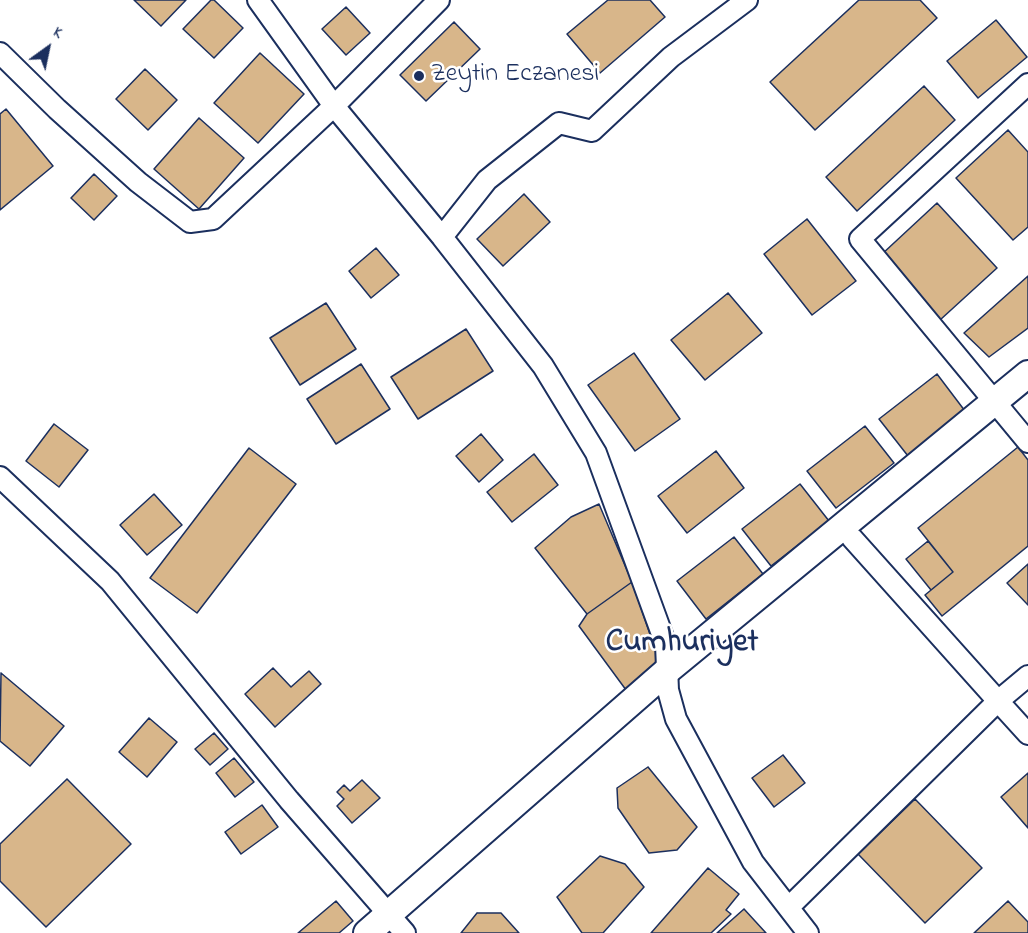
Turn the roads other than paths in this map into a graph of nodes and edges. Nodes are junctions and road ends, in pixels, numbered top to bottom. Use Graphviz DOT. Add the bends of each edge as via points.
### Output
graph roads {
  1 [pos="258,0"];
  2 [pos="439,0"];
  3 [pos="747,0"];
  4 [pos="0,53"];
  5 [pos="1028,84"];
  6 [pos="334,106"];
  7 [pos="442,237"];
  8 [pos="1028,374"];
  9 [pos="1028,392"];
  10 [pos="998,407"];
  11 [pos="1028,442"];
  12 [pos="0,477"];
  13 [pos="852,538"];
  14 [pos="1028,676"];
  15 [pos="668,680"];
  16 [pos="998,701"];
  17 [pos="1028,734"];
  18 [pos="789,907"];
  19 [pos="396,927"];
  20 [pos="367,933"];
  21 [pos="808,933"];
  1 -- 6 [label="street"];
  2 -- 6 [label="street"];
  3 -- 7 [label="street" via="671,57 592,131 559,123 487,180"];
  4 -- 6 [label="street" via="138,182 190,222 213,219"];
  5 -- 10 [label="street" via="860,239"];
  6 -- 7 [label="street"];
  7 -- 15 [label="street" via="543,366 596,453 666,645"];
  8 -- 10 [label="street"];
  9 -- 10 [label="street"];
  10 -- 11 [label="street"];
  10 -- 13 [label="street"];
  10 -- 15 [label="street"];
  12 -- 19 [label="street" via="110,581"];
  13 -- 15 [label="street"];
  13 -- 16 [label="street"];
  14 -- 16 [label="street"];
  15 -- 18 [label="street" via="676,719 753,862"];
  15 -- 19 [label="street"];
  16 -- 17 [label="street"];
  16 -- 18 [label="street"];
  18 -- 21 [label="street"];
  19 -- 20 [label="street"];
}
